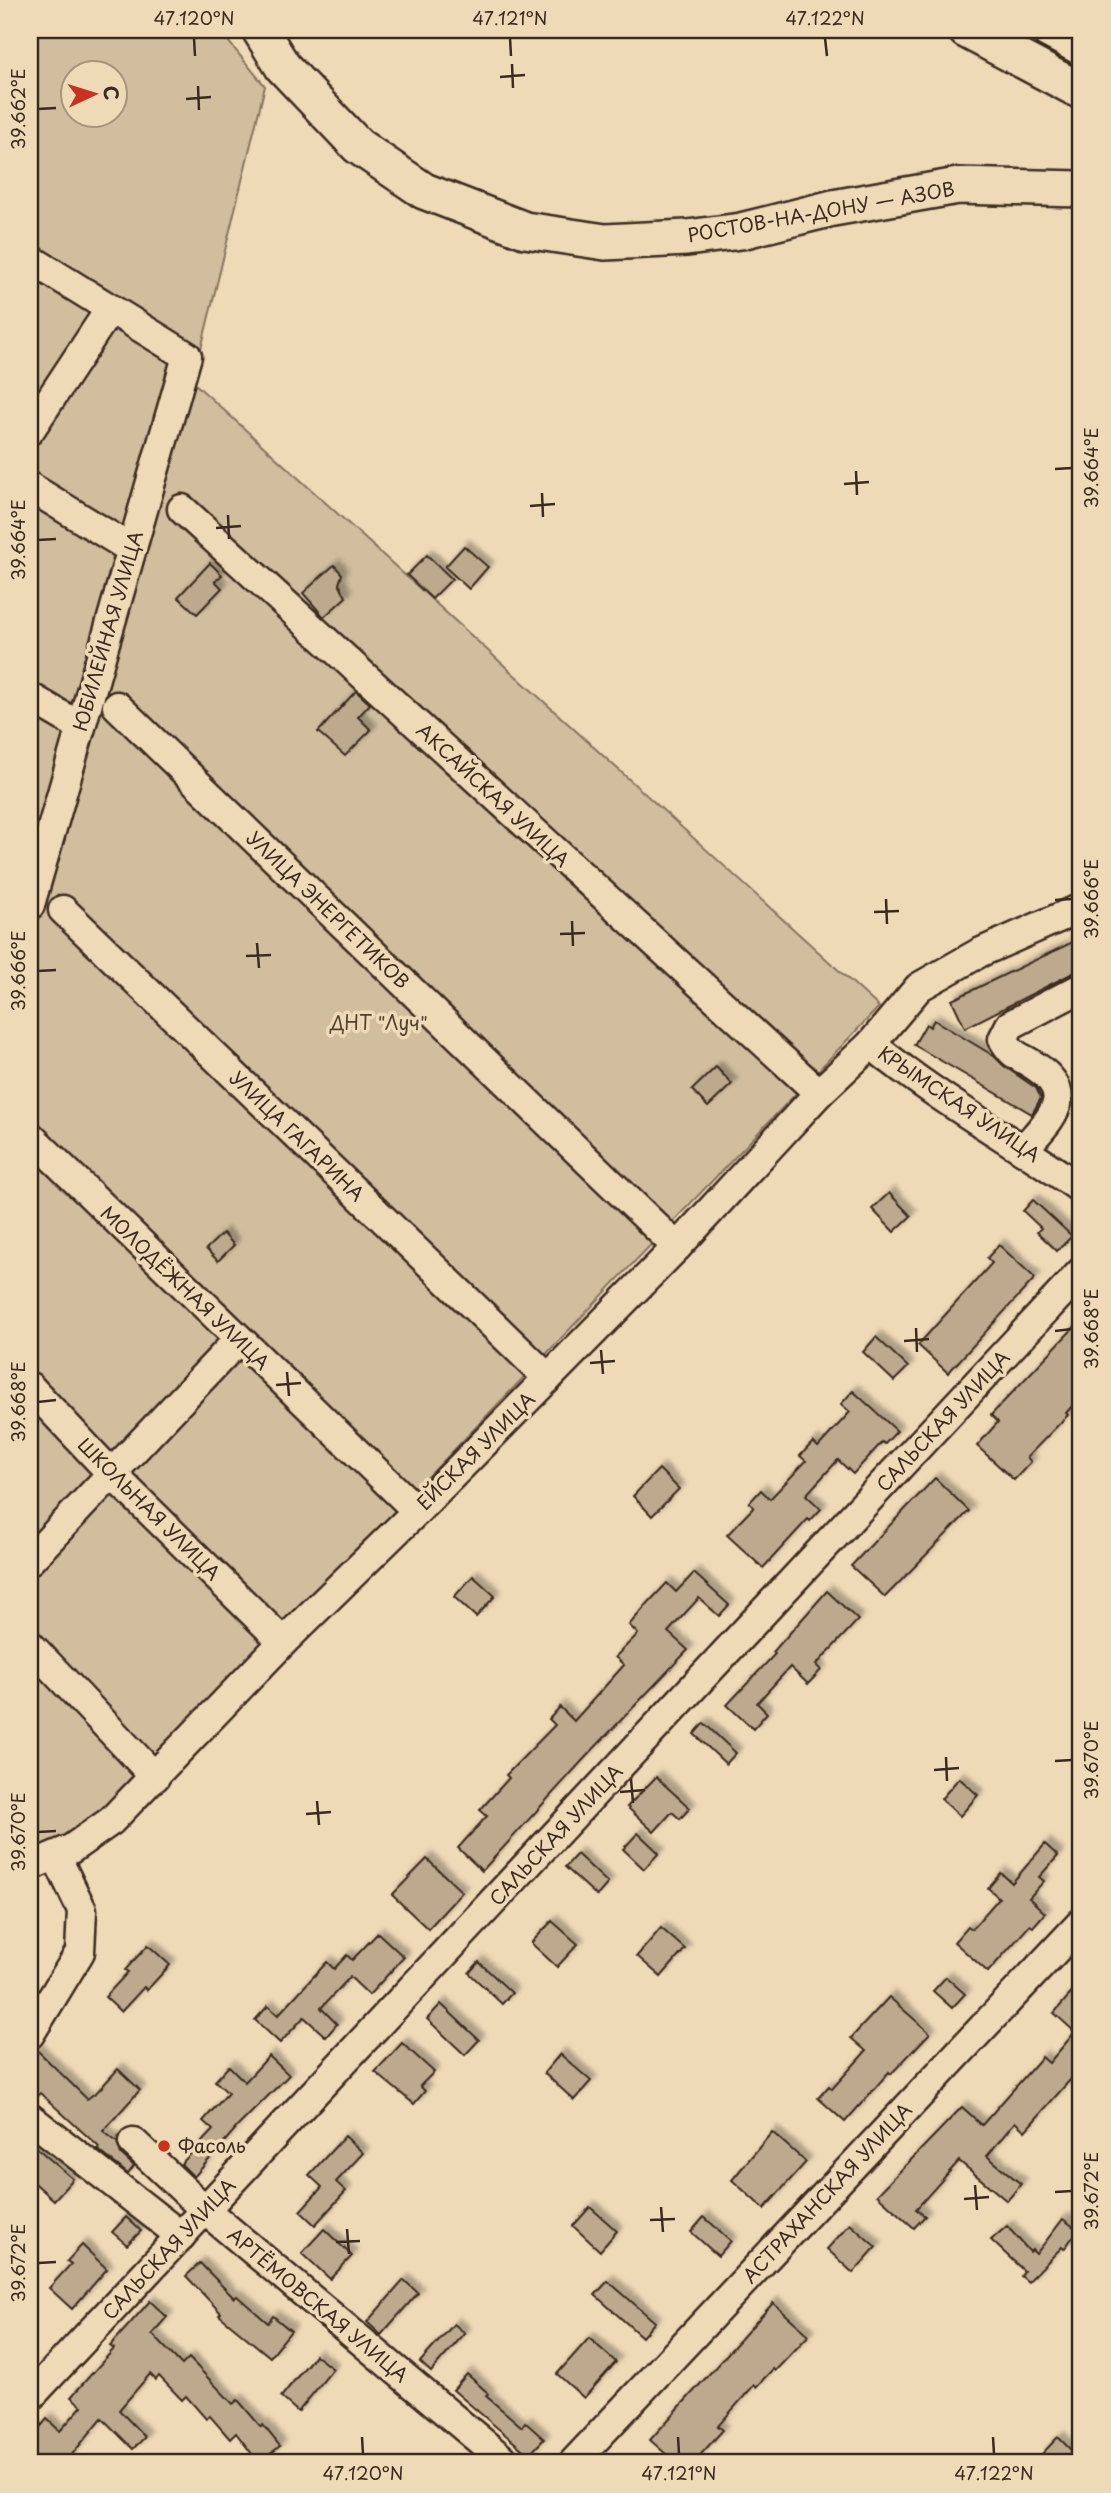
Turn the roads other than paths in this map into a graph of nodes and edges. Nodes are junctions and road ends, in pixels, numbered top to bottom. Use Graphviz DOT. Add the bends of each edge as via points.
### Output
graph roads {
  1 [pos="260,30"];
  2 [pos="966,30"];
  3 [pos="1049,30"];
  4 [pos="1061,30"];
  5 [pos="1081,45"];
  6 [pos="1081,91"];
  7 [pos="1081,188"];
  8 [pos="30,259"];
  9 [pos="110,309"];
  10 [pos="30,430"];
  11 [pos="30,487"];
  12 [pos="182,509"];
  13 [pos="131,549"];
  14 [pos="30,697"];
  15 [pos="117,706"];
  16 [pos="81,727"];
  17 [pos="30,905"];
  18 [pos="1081,908"];
  19 [pos="63,910"];
  20 [pos="1081,988"];
  21 [pos="871,1044"];
  22 [pos="812,1086"];
  23 [pos="30,1136"];
  24 [pos="1024,1149"];
  25 [pos="1081,1189"];
  26 [pos="668,1239"];
  27 [pos="1081,1272"];
  28 [pos="238,1340"];
  29 [pos="540,1370"];
  30 [pos="30,1387"];
  31 [pos="111,1474"];
  32 [pos="409,1504"];
  33 [pos="30,1560"];
  34 [pos="277,1636"];
  35 [pos="30,1646"];
  36 [pos="150,1771"];
  37 [pos="52,1857"];
  38 [pos="1081,1923"];
  39 [pos="30,2034"];
  40 [pos="30,2118"];
  41 [pos="133,2143"];
  42 [pos="205,2210"];
  43 [pos="181,2236"];
  44 [pos="30,2397"];
  45 [pos="507,2463"];
  46 [pos="573,2463"];
  1 -- 7 [label="main road, РОСТОВ-НА-ДОНУ — АЗОВ" via="283,67 358,145 424,191 525,230 605,242 687,238 958,186"];
  2 -- 6 [label="main road"];
  3 -- 5 [label="main road"];
  4 -- 5 [label="main road"];
  8 -- 9 [label="street"];
  9 -- 10 [label="street"];
  9 -- 13 [label="street, ЮБИЛЕЙНАЯ УЛИЦА" via="187,356"];
  11 -- 13 [label="street"];
  12 -- 22 [label="street, АКСАЙСКАЯ УЛИЦА"];
  13 -- 16 [label="street, ЮБИЛЕЙНАЯ УЛИЦА"];
  14 -- 16 [label="street"];
  15 -- 26 [label="street, УЛИЦА ЭНЕРГЕТИКОВ"];
  16 -- 17 [label="street, ЮБИЛЕЙНАЯ УЛИЦА"];
  18 -- 21 [label="street, ЕЙСКАЯ УЛИЦА" via="979,953 919,987"];
  19 -- 29 [label="street, УЛИЦА ГАГАРИНА"];
  20 -- 24 [label="street" via="1010,1025 1003,1039 1010,1053 1053,1081 1059,1100"];
  21 -- 22 [label="street, ЕЙСКАЯ УЛИЦА"];
  21 -- 24 [label="street, КРЫМСКАЯ УЛИЦА" via="904,1071"];
  22 -- 26 [label="street, ЕЙСКАЯ УЛИЦА"];
  23 -- 28 [label="street, МОЛОДЁЖНАЯ УЛИЦА"];
  24 -- 25 [label="street, КРЫМСКАЯ УЛИЦА"];
  26 -- 29 [label="street, ЕЙСКАЯ УЛИЦА"];
  27 -- 42 [label="street, САЛЬСКАЯ УЛИЦА"];
  28 -- 31 [label="street"];
  28 -- 32 [label="street, МОЛОДЁЖНАЯ УЛИЦА"];
  29 -- 32 [label="street, ЕЙСКАЯ УЛИЦА"];
  30 -- 31 [label="street, ШКОЛЬНАЯ УЛИЦА"];
  31 -- 33 [label="street"];
  31 -- 34 [label="street, ШКОЛЬНАЯ УЛИЦА"];
  32 -- 34 [label="street, ЕЙСКАЯ УЛИЦА"];
  34 -- 36 [label="street, ЕЙСКАЯ УЛИЦА"];
  35 -- 36 [label="street"];
  36 -- 37 [label="street, ЕЙСКАЯ УЛИЦА" via="111,1821"];
  37 -- 39 [label="street" via="82,1910 80,1952"];
  38 -- 46 [label="street, АСТРАХАНСКАЯ УЛИЦА"];
  40 -- 43 [label="street"];
  41 -- 42 [label="street, АРТЁМОВСКАЯ УЛИЦА"];
  42 -- 43 [label="street, САЛЬСКАЯ УЛИЦА"];
  42 -- 45 [label="street, АРТЁМОВСКАЯ УЛИЦА"];
  43 -- 44 [label="street, САЛЬСКАЯ УЛИЦА"];
}
